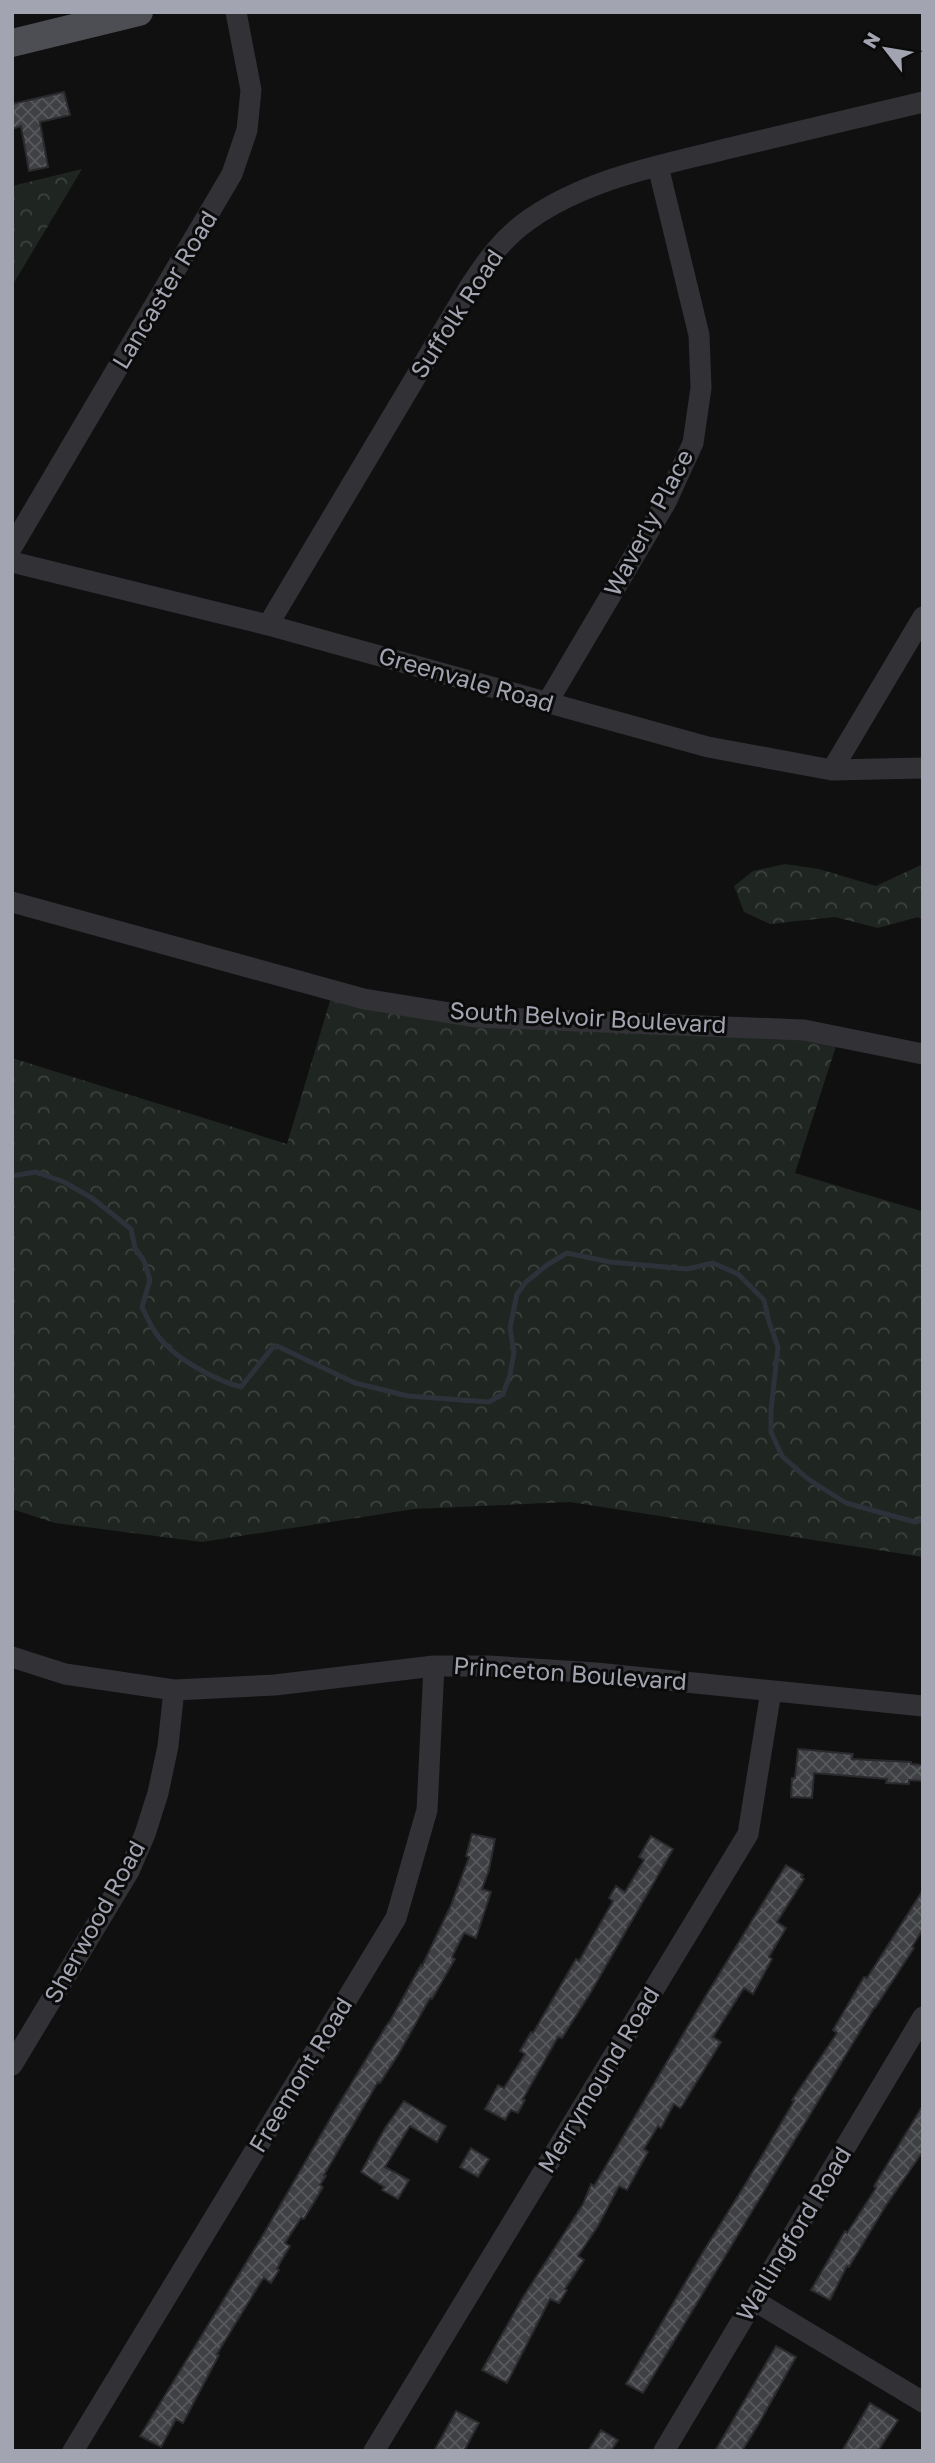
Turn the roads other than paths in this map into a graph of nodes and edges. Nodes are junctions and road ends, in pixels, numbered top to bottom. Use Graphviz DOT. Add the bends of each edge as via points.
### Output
graph roads {
  1 [pos="139,12"];
  2 [pos="236,12"];
  3 [pos="12,43"];
  4 [pos="923,102"];
  5 [pos="658,166"];
  6 [pos="12,547"];
  7 [pos="12,562"];
  8 [pos="923,617"];
  9 [pos="268,625"];
  10 [pos="547,703"];
  11 [pos="923,768"];
  12 [pos="832,770"];
  13 [pos="12,902"];
  14 [pos="923,1054"];
  15 [pos="12,1657"];
  16 [pos="434,1665"];
  17 [pos="174,1690"];
  18 [pos="771,1691"];
  19 [pos="923,1706"];
  20 [pos="923,2017"];
  21 [pos="12,2065"];
  22 [pos="755,2301"];
  23 [pos="923,2402"];
  24 [pos="73,2451"];
  25 [pos="374,2451"];
  26 [pos="664,2451"];
  1 -- 3 [label="main road"];
  2 -- 6 [label="street, Lancaster Road" via="251,90 247,130 232,174"];
  4 -- 5 [label="street, Suffolk Road"];
  5 -- 9 [label="street, Suffolk Road" via="571,195 529,219 495,249"];
  5 -- 10 [label="street, Waverly Place" via="699,335 701,388 693,443 666,502"];
  7 -- 9 [label="street, Greenvale Road"];
  8 -- 12 [label="street"];
  9 -- 10 [label="street, Greenvale Road"];
  10 -- 12 [label="street, Greenvale Road" via="708,747"];
  11 -- 12 [label="street, Greenvale Road"];
  13 -- 14 [label="street, South Belvoir Boulevard" via="364,999 475,1017 804,1030"];
  15 -- 17 [label="street, Princeton Boulevard" via="65,1674"];
  16 -- 17 [label="street, Princeton Boulevard" via="275,1685"];
  16 -- 18 [label="street, Princeton Boulevard" via="596,1673"];
  16 -- 24 [label="street, Freemont Road" via="426,1810 396,1919"];
  17 -- 21 [label="street, Sherwood Road" via="168,1746 145,1834 129,1871"];
  18 -- 19 [label="street, Princeton Boulevard"];
  18 -- 25 [label="street, Merrymound Road" via="748,1834"];
  20 -- 22 [label="street, Wallingford Road"];
  22 -- 23 [label="street"];
  22 -- 26 [label="street, Wallingford Road"];
}
